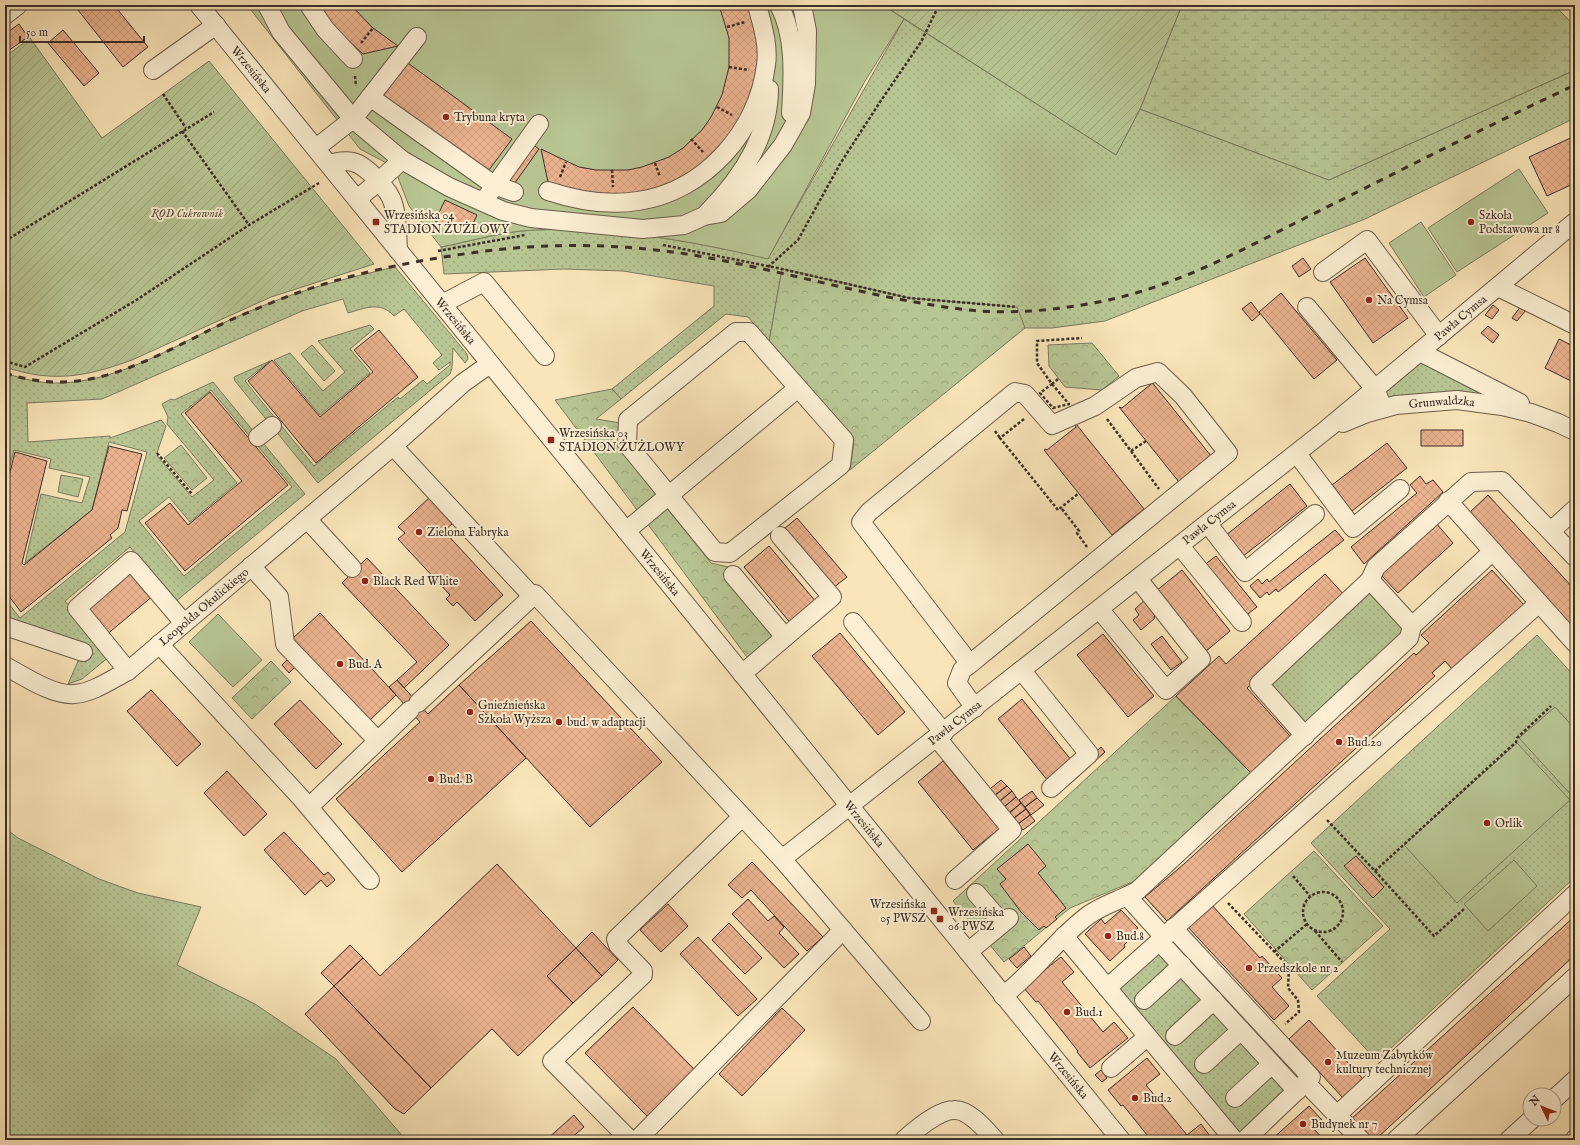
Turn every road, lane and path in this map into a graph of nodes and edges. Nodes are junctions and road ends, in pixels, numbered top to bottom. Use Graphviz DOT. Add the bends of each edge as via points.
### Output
graph roads {
  1 [pos="18,5"];
  2 [pos="200,5"];
  3 [pos="267,5"];
  4 [pos="271,5"];
  5 [pos="309,5"];
  6 [pos="757,5"];
  7 [pos="779,5"];
  8 [pos="802,5"];
  9 [pos="939,5"];
  10 [pos="5,16"];
  11 [pos="748,21"];
  12 [pos="216,25"];
  13 [pos="727,27"];
  14 [pos="373,28"];
  15 [pos="281,32"];
  16 [pos="417,37"];
  17 [pos="357,52"];
  18 [pos="729,67"];
  19 [pos="758,67"];
  20 [pos="153,70"];
  21 [pos="163,94"];
  22 [pos="370,97"];
  23 [pos="716,107"];
  24 [pos="214,112"];
  25 [pos="735,116"];
  26 [pos="353,119"];
  27 [pos="539,124"];
  28 [pos="186,128"];
  29 [pos="182,131"];
  30 [pos="691,139"];
  31 [pos="783,145"];
  32 [pos="316,148"];
  33 [pos="705,155"];
  34 [pos="402,160"];
  35 [pos="566,162"];
  36 [pos="655,163"];
  37 [pos="329,164"];
  38 [pos="612,170"];
  39 [pos="662,181"];
  40 [pos="378,182"];
  41 [pos="319,183"];
  42 [pos="494,185"];
  43 [pos="554,186"];
  44 [pos="614,191"];
  45 [pos="514,192"];
  46 [pos="357,199"];
  47 [pos="483,203"];
  48 [pos="704,216"];
  49 [pos="249,225"];
  50 [pos="1570,226"];
  51 [pos="531,235"];
  52 [pos="5,241"];
  53 [pos="661,245"];
  54 [pos="398,250"];
  55 [pos="438,251"];
  56 [pos="768,267"];
  57 [pos="1322,272"];
  58 [pos="1498,287"];
  59 [pos="442,304"];
  60 [pos="1017,307"];
  61 [pos="1307,307"];
  62 [pos="1575,325"];
  63 [pos="1439,336"];
  64 [pos="1082,338"];
  65 [pos="1420,352"];
  66 [pos="545,356"];
  67 [pos="5,361"];
  68 [pos="490,364"];
  69 [pos="1058,379"];
  70 [pos="1052,384"];
  71 [pos="798,388"];
  72 [pos="1375,389"];
  73 [pos="1383,408"];
  74 [pos="1108,420"];
  75 [pos="1558,423"];
  76 [pos="1328,429"];
  77 [pos="1575,431"];
  78 [pos="1146,440"];
  79 [pos="394,446"];
  80 [pos="1008,447"];
  81 [pos="1131,451"];
  82 [pos="157,453"];
  83 [pos="1297,454"];
  84 [pos="1400,489"];
  85 [pos="1079,493"];
  86 [pos="192,494"];
  87 [pos="669,495"];
  88 [pos="1164,496"];
  89 [pos="1448,501"];
  90 [pos="1062,508"];
  91 [pos="1575,509"];
  92 [pos="1315,514"];
  93 [pos="307,519"];
  94 [pos="1208,524"];
  95 [pos="1076,526"];
  96 [pos="626,530"];
  97 [pos="1551,531"];
  98 [pos="780,536"];
  99 [pos="1180,546"];
  100 [pos="1493,551"];
  101 [pos="1575,557"];
  102 [pos="251,566"];
  103 [pos="352,568"];
  104 [pos="733,575"];
  105 [pos="1138,579"];
  106 [pos="1370,580"];
  107 [pos="532,596"];
  108 [pos="1539,603"];
  109 [pos="1100,610"];
  110 [pos="853,622"];
  111 [pos="1242,622"];
  112 [pos="184,623"];
  113 [pos="5,626"];
  114 [pos="1412,626"];
  115 [pos="785,637"];
  116 [pos="1575,643"];
  117 [pos="159,644"];
  118 [pos="83,652"];
  119 [pos="970,664"];
  120 [pos="5,666"];
  121 [pos="128,671"];
  122 [pos="1022,671"];
  123 [pos="742,674"];
  124 [pos="1552,706"];
  125 [pos="975,708"];
  126 [pos="941,736"];
  127 [pos="1305,736"];
  128 [pos="377,740"];
  129 [pos="1051,788"];
  130 [pos="309,807"];
  131 [pos="850,808"];
  132 [pos="742,817"];
  133 [pos="1327,820"];
  134 [pos="782,860"];
  135 [pos="1375,871"];
  136 [pos="1292,876"];
  137 [pos="370,880"];
  138 [pos="955,880"];
  139 [pos="1216,890"];
  140 [pos="976,893"];
  141 [pos="1575,894"];
  142 [pos="1127,896"];
  143 [pos="1310,896"];
  144 [pos="1464,909"];
  145 [pos="1307,924"];
  146 [pos="843,930"];
  147 [pos="1314,930"];
  148 [pos="1166,935"];
  149 [pos="1064,936"];
  150 [pos="968,952"];
  151 [pos="1274,952"];
  152 [pos="1342,962"];
  153 [pos="1182,966"];
  154 [pos="1575,977"];
  155 [pos="1107,988"];
  156 [pos="1003,996"];
  157 [pos="1144,1000"];
  158 [pos="1214,1000"];
  159 [pos="921,1021"];
  160 [pos="1241,1030"];
  161 [pos="1175,1036"];
  162 [pos="1273,1036"];
  163 [pos="1147,1037"];
  164 [pos="1204,1064"];
  165 [pos="1272,1064"];
  166 [pos="1111,1068"];
  167 [pos="1575,1080"];
  168 [pos="1305,1084"];
  169 [pos="1562,1092"];
  170 [pos="1235,1098"];
  171 [pos="1337,1115"];
  172 [pos="1523,1127"];
  173 [pos="1234,1139"];
  174 [pos="630,1140"];
  175 [pos="637,1140"];
  176 [pos="904,1140"];
  177 [pos="995,1140"];
  178 [pos="1121,1140"];
  179 [pos="1361,1140"];
  180 [pos="1396,1140"];
  181 [pos="1509,1140"];
  1 -- 10 [label="street"];
  2 -- 12 [label="street, Wrzesińska"];
  3 -- 15 [label="street"];
  4 -- 15 [label="street"];
  5 -- 17 [label="street" via="325,29"];
  6 -- 19 [label="street" via="764,33"];
  7 -- 31 [label="street" via="788,33 792,76 790,118"];
  8 -- 31 [label="street" via="807,31 806,84 800,113"];
  9 -- 56 [label="path" via="921,42 844,158 798,240"];
  11 -- 13 [label="path"];
  12 -- 20 [label="street"];
  12 -- 32 [label="street, Wrzesińska"];
  14 -- 17 [label="path"];
  15 -- 26 [label="street"];
  16 -- 22 [label="street"];
  18 -- 19 [label="path"];
  19 -- 43 [label="street" via="756,103 740,136 726,153 695,178 654,198 637,202 591,202"];
  19 -- 48 [label="street" via="769,92 757,147 733,184"];
  21 -- 28 [label="path"];
  22 -- 26 [label="street"];
  22 -- 42 [label="street"];
  23 -- 25 [label="path"];
  24 -- 28 [label="path"];
  26 -- 32 [label="street"];
  26 -- 34 [label="street"];
  27 -- 42 [label="street"];
  28 -- 29 [label="path"];
  29 -- 49 [label="path"];
  29 -- 52 [label="path"];
  30 -- 33 [label="path"];
  31 -- 48 [label="street" via="748,190 733,204 721,213"];
  32 -- 37 [label="street, Wrzesińska"];
  34 -- 40 [label="street"];
  34 -- 47 [label="street"];
  35 -- 43 [label="path"];
  36 -- 39 [label="path"];
  37 -- 40 [label="street" via="342,160 355,162"];
  37 -- 46 [label="street, Wrzesińska"];
  38 -- 44 [label="path"];
  40 -- 46 [label="street"];
  40 -- 54 [label="street" via="388,192 393,203"];
  41 -- 49 [label="path"];
  42 -- 45 [label="street"];
  42 -- 47 [label="street"];
  46 -- 54 [label="street, Wrzesińska"];
  47 -- 48 [label="street" via="531,218 643,228 684,225"];
  49 -- 67 [label="path" via="138,299 25,367"];
  50 -- 58 [label="street, Pawła Cymsa"];
  51 -- 55 [label="path"];
  53 -- 56 [label="path"];
  54 -- 59 [label="street, Wrzesińska"];
  56 -- 60 [label="path" via="909,298"];
  57 -- 63 [label="street" via="1368,240"];
  58 -- 62 [label="street"];
  58 -- 63 [label="street, Pawła Cymsa"];
  59 -- 66 [label="street" via="484,282"];
  59 -- 68 [label="street, Wrzesińska"];
  61 -- 72 [label="street"];
  63 -- 65 [label="street, Pawła Cymsa"];
  64 -- 70 [label="path" via="1037,341 1037,363"];
  65 -- 72 [label="street, Pawła Cymsa"];
  65 -- 75 [label="street, Grunwaldzka"];
  68 -- 79 [label="street, Leopolda Okulickiego" via="463,383"];
  68 -- 96 [label="street, Wrzesińska"];
  69 -- 70 [label="path"];
  70 -- 70 [label="path" via="1065,399 1069,404 1058,408 1049,405 1040,393"];
  71 -- 87 [label="street"];
  71 -- 87 [label="street" via="749,332 736,332 628,420 627,444"];
  71 -- 87 [label="street" via="844,440 841,465 730,553 715,552"];
  72 -- 73 [label="street"];
  72 -- 76 [label="street, Pawła Cymsa"];
  73 -- 75 [label="street, Grunwaldzka" via="1457,400 1502,406"];
  73 -- 76 [label="street, Grunwaldzka"];
  74 -- 81 [label="path"];
  75 -- 77 [label="street, Grunwaldzka"];
  76 -- 83 [label="street, Pawła Cymsa"];
  78 -- 81 [label="path"];
  79 -- 93 [label="street, Leopolda Okulickiego"];
  79 -- 107 [label="street"];
  80 -- 90 [label="path" via="1058,510"];
  81 -- 88 [label="path"];
  82 -- 86 [label="path"];
  83 -- 84 [label="street" via="1353,528"];
  83 -- 94 [label="street, Pawła Cymsa"];
  85 -- 90 [label="path"];
  87 -- 96 [label="street"];
  89 -- 97 [label="street" via="1471,482 1502,481"];
  89 -- 100 [label="street"];
  89 -- 106 [label="street" via="1376,567"];
  90 -- 95 [label="path"];
  91 -- 97 [label="street"];
  92 -- 94 [label="street" via="1245,572"];
  93 -- 102 [label="street, Leopolda Okulickiego"];
  93 -- 103 [label="street"];
  94 -- 99 [label="street, Pawła Cymsa"];
  96 -- 123 [label="street, Wrzesińska"];
  97 -- 101 [label="street"];
  98 -- 115 [label="street" via="832,597"];
  99 -- 105 [label="street, Pawła Cymsa"];
  99 -- 111 [label="street"];
  100 -- 108 [label="street"];
  100 -- 114 [label="street"];
  102 -- 112 [label="street, Leopolda Okulickiego"];
  102 -- 128 [label="street" via="279,597 285,644"];
  104 -- 115 [label="street"];
  105 -- 109 [label="street, Pawła Cymsa"];
  105 -- 109 [label="street" via="1201,659 1166,690"];
  106 -- 114 [label="street"];
  106 -- 127 [label="street" via="1259,684"];
  107 -- 128 [label="street"];
  107 -- 132 [label="street" via="535,594"];
  108 -- 116 [label="street"];
  108 -- 139 [label="street"];
  109 -- 122 [label="street, Pawła Cymsa"];
  110 -- 126 [label="street"];
  112 -- 117 [label="street, Leopolda Okulickiego"];
  112 -- 121 [label="street" via="131,561 76,608"];
  113 -- 118 [label="street"];
  114 -- 127 [label="street" via="1409,638"];
  115 -- 123 [label="street"];
  117 -- 121 [label="street"];
  117 -- 130 [label="street, Leopolda Okulickiego"];
  119 -- 119 [label="street" via="1228,453 1183,396 1158,372 1136,378 1101,402 1052,425 1025,394 1014,392 869,512 861,522"];
  119 -- 125 [label="street" via="962,670 957,682"];
  120 -- 121 [label="street" via="57,692 74,694 89,690"];
  122 -- 125 [label="street, Pawła Cymsa"];
  122 -- 129 [label="street" via="1089,754"];
  123 -- 131 [label="street, Wrzesińska"];
  124 -- 135 [label="path"];
  125 -- 126 [label="street, Pawła Cymsa"];
  126 -- 131 [label="street, Pawła Cymsa"];
  126 -- 138 [label="street" via="1012,830"];
  127 -- 142 [label="street" via="1137,891"];
  128 -- 130 [label="street"];
  130 -- 137 [label="street, Leopolda Okulickiego"];
  131 -- 134 [label="street, Pawła Cymsa"];
  131 -- 150 [label="street, Wrzesińska"];
  132 -- 134 [label="street"];
  132 -- 174 [label="street" via="616,939 618,945 643,971 642,976 552,1061"];
  133 -- 135 [label="path"];
  134 -- 146 [label="street"];
  135 -- 144 [label="path" via="1434,936"];
  136 -- 143 [label="path"];
  139 -- 148 [label="street"];
  139 -- 151 [label="path"];
  140 -- 150 [label="street" via="1005,921"];
  141 -- 171 [label="street"];
  142 -- 148 [label="street"];
  142 -- 149 [label="street" via="1087,916"];
  143 -- 145 [label="path" via="1303,912"];
  143 -- 147 [label="path" via="1318,892 1331,893 1341,902 1343,908 1341,921 1337,927 1325,932"];
  145 -- 147 [label="path"];
  145 -- 151 [label="path"];
  146 -- 159 [label="street"];
  146 -- 175 [label="street"];
  147 -- 152 [label="path"];
  148 -- 153 [label="street"];
  148 -- 155 [label="street"];
  148 -- 162 [label="street"];
  149 -- 155 [label="street"];
  149 -- 156 [label="street"];
  150 -- 156 [label="street, Wrzesińska"];
  151 -- 162 [label="path" via="1289,967 1288,988 1298,1000 1299,1012"];
  153 -- 157 [label="street"];
  153 -- 158 [label="street"];
  154 -- 180 [label="street"];
  155 -- 163 [label="street"];
  156 -- 178 [label="street, Wrzesińska"];
  158 -- 160 [label="street"];
  158 -- 161 [label="street"];
  160 -- 164 [label="street"];
  160 -- 165 [label="street"];
  162 -- 168 [label="street"];
  163 -- 166 [label="street"];
  163 -- 173 [label="street"];
  165 -- 168 [label="street"];
  165 -- 170 [label="street"];
  167 -- 169 [label="street"];
  168 -- 171 [label="street"];
  168 -- 173 [label="street"];
  171 -- 179 [label="street"];
  172 -- 181 [label="street"];
  176 -- 177 [label="street" via="933,1117 954,1110 968,1114"];
}
